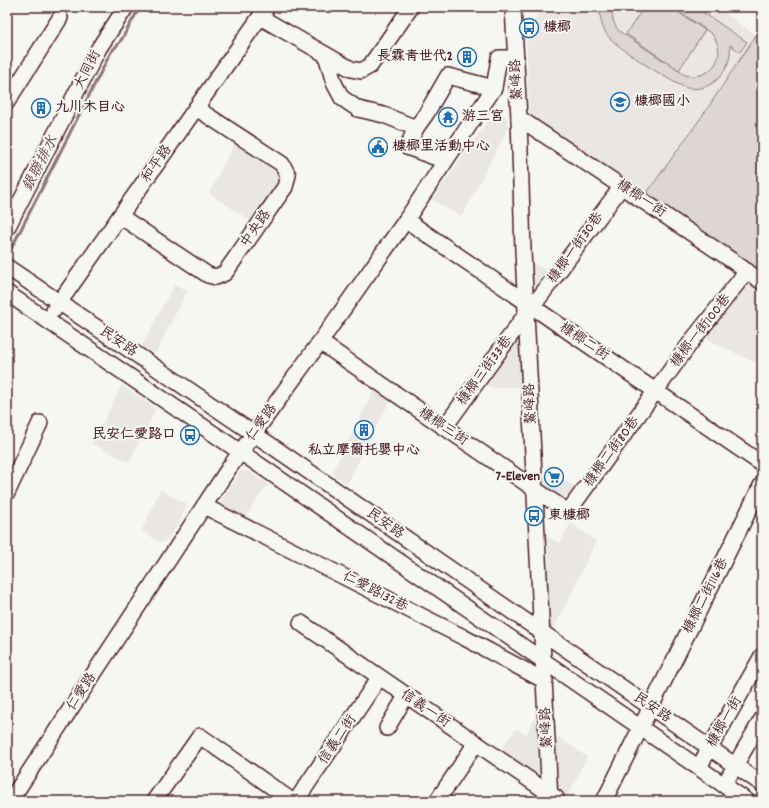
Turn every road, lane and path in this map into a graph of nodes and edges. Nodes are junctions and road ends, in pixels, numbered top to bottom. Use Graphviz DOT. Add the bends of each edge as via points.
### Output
graph roads {
  1 [pos="126,7"];
  2 [pos="411,7"];
  3 [pos="513,7"];
  4 [pos="264,12"];
  5 [pos="60,18"];
  6 [pos="326,55"];
  7 [pos="516,58"];
  8 [pos="494,88"];
  9 [pos="7,102"];
  10 [pos="196,108"];
  11 [pos="519,118"];
  12 [pos="416,128"];
  13 [pos="445,161"];
  14 [pos="622,186"];
  15 [pos="120,216"];
  16 [pos="406,220"];
  17 [pos="7,228"];
  18 [pos="7,267"];
  19 [pos="747,272"];
  20 [pos="762,282"];
  21 [pos="7,293"];
  22 [pos="59,302"];
  23 [pos="526,308"];
  24 [pos="46,320"];
  25 [pos="320,342"];
  26 [pos="655,391"];
  27 [pos="40,423"];
  28 [pos="444,428"];
  29 [pos="254,434"];
  30 [pos="240,452"];
  31 [pos="762,464"];
  32 [pos="762,484"];
  33 [pos="535,489"];
  34 [pos="7,493"];
  35 [pos="204,506"];
  36 [pos="568,512"];
  37 [pos="301,623"];
  38 [pos="542,633"];
  39 [pos="762,656"];
  40 [pos="544,661"];
  41 [pos="379,678"];
  42 [pos="545,681"];
  43 [pos="406,696"];
  44 [pos="650,708"];
  45 [pos="762,719"];
  46 [pos="387,728"];
  47 [pos="640,728"];
  48 [pos="476,744"];
  49 [pos="710,748"];
  50 [pos="735,765"];
  51 [pos="698,767"];
  52 [pos="762,784"];
  53 [pos="724,785"];
  54 [pos="554,799"];
  55 [pos="14,800"];
  56 [pos="154,801"];
  57 [pos="292,801"];
  58 [pos="296,801"];
  59 [pos="437,801"];
  60 [pos="604,801"];
  61 [pos="747,801"];
  1 -- 17 [label="street, 大同街" via="104,40"];
  2 -- 6 [label="street" via="370,66 361,71 351,69"];
  3 -- 7 [label="street, 鰲峰路"];
  4 -- 6 [label="street"];
  4 -- 10 [label="street, 和平路"];
  5 -- 9 [label="street"];
  6 -- 12 [label="street" via="334,83 342,98 358,109 384,115"];
  7 -- 8 [label="street, 仁愛路" via="499,58"];
  7 -- 11 [label="street, 鰲峰路"];
  8 -- 12 [label="street" via="448,76"];
  8 -- 13 [label="street, 仁愛路"];
  10 -- 15 [label="street, 和平路"];
  10 -- 15 [label="street, 中央路" via="282,164 288,175 285,187 225,272 216,277 208,275"];
  11 -- 14 [label="street, 槺榔一街"];
  11 -- 23 [label="street, 鰲峰路"];
  12 -- 13 [label="street" via="407,147"];
  13 -- 16 [label="street, 仁愛路"];
  14 -- 19 [label="street, 槺榔一街"];
  14 -- 23 [label="street, 槺榔一街30巷" via="539,298"];
  15 -- 22 [label="street, 和平路"];
  16 -- 23 [label="street, 槺榔二街"];
  16 -- 25 [label="street, 仁愛路"];
  18 -- 22 [label="street, 民安路"];
  19 -- 20 [label="street, 槺榔一街"];
  19 -- 26 [label="street, 槺榔一街100巷"];
  21 -- 24 [label="street, 民安路"];
  22 -- 24 [label="street, 和平路"];
  22 -- 29 [label="street, 民安路"];
  23 -- 26 [label="street, 槺榔二街"];
  23 -- 28 [label="street, 槺榔三街33巷"];
  23 -- 33 [label="street, 鰲峰路"];
  24 -- 30 [label="street, 民安路"];
  25 -- 28 [label="street, 槺榔三街"];
  25 -- 29 [label="street, 仁愛路"];
  26 -- 31 [label="street, 槺榔二街"];
  26 -- 36 [label="street, 槺榔二街80巷"];
  27 -- 34 [label="street"];
  28 -- 33 [label="street, 槺榔三街"];
  29 -- 30 [label="street, 仁愛路"];
  29 -- 38 [label="street, 民安路"];
  30 -- 35 [label="street, 仁愛路"];
  30 -- 40 [label="street, 民安路"];
  32 -- 44 [label="street, 槺榔二街116巷"];
  33 -- 36 [label="street, 槺榔三街"];
  33 -- 38 [label="street, 鰲峰路"];
  35 -- 42 [label="street, 仁愛路132巷" via="456,633"];
  35 -- 55 [label="street, 仁愛路"];
  37 -- 41 [label="street, 信義一街"];
  38 -- 40 [label="street, 鰲峰路"];
  38 -- 44 [label="street, 民安路"];
  39 -- 49 [label="street, 槺榔一街"];
  40 -- 42 [label="street, 鰲峰路"];
  40 -- 47 [label="street, 民安路"];
  41 -- 43 [label="street, 信義一街"];
  41 -- 58 [label="street, 信義二街"];
  42 -- 54 [label="street, 鰲峰路"];
  43 -- 46 [label="street"];
  43 -- 48 [label="street, 信義一街"];
  44 -- 47 [label="street, 槺榔二街116巷"];
  44 -- 49 [label="street, 民安路"];
  45 -- 50 [label="street"];
  47 -- 51 [label="street, 民安路"];
  47 -- 60 [label="street, 槺榔二街116巷"];
  48 -- 54 [label="street, 信義一街"];
  48 -- 59 [label="street"];
  49 -- 50 [label="street, 民安路"];
  49 -- 51 [label="street, 槺榔一街"];
  50 -- 52 [label="street, 民安路"];
  50 -- 53 [label="street"];
  51 -- 53 [label="street, 民安路"];
  53 -- 61 [label="street, 民安路"];
  56 -- 57 [label="street" via="200,736"];
}
